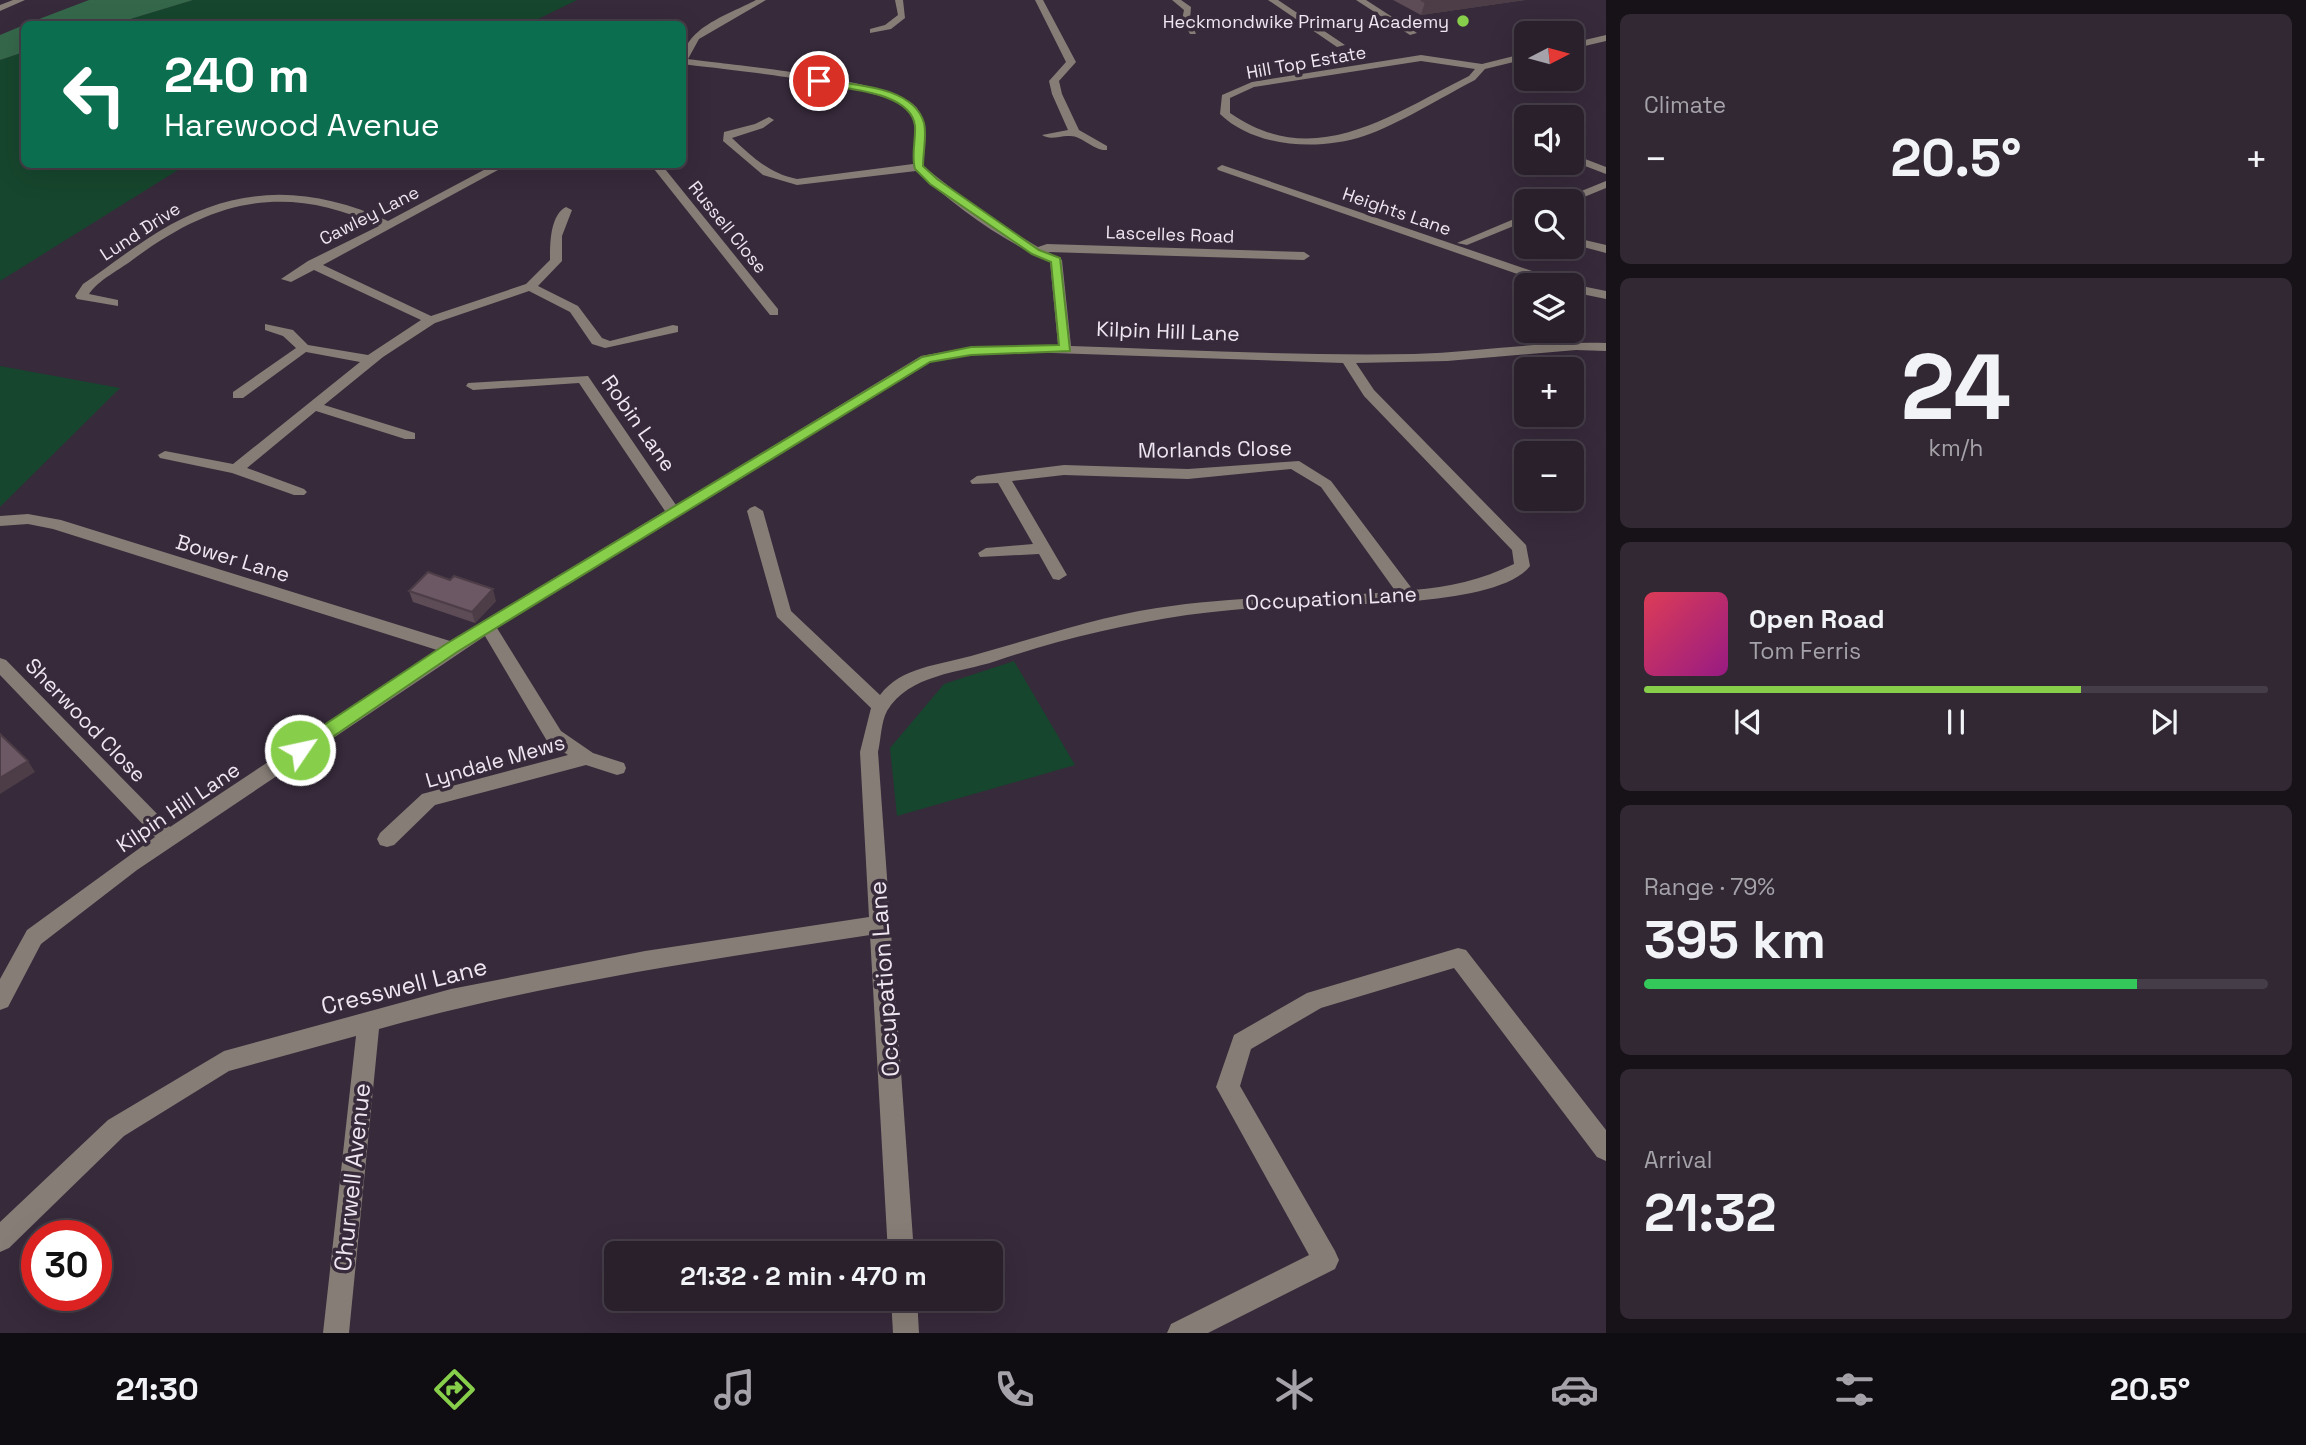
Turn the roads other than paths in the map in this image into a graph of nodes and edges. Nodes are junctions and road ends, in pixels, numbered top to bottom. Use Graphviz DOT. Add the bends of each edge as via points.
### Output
graph roads {
  1 [pos="21,0"];
  2 [pos="762,0"];
  3 [pos="899,0"];
  4 [pos="1039,0"];
  5 [pos="1177,0"];
  6 [pos="1272,0"];
  7 [pos="1360,0"];
  8 [pos="0,8"];
  9 [pos="887,27"];
  10 [pos="898,30"];
  11 [pos="873,31"];
  12 [pos="1193,32"];
  13 [pos="1413,33"];
  14 [pos="686,36"];
  15 [pos="695,37"];
  16 [pos="1606,38"];
  17 [pos="1584,43"];
  18 [pos="1340,45"];
  19 [pos="686,54"];
  20 [pos="1514,59"];
  21 [pos="686,62"];
  22 [pos="1482,67"];
  23 [pos="769,120"];
  24 [pos="1074,132"];
  25 [pos="1047,135"];
  26 [pos="1103,148"];
  27 [pos="1584,162"];
  28 [pos="918,167"];
  29 [pos="496,168"];
  30 [pos="658,168"];
  31 [pos="1222,168"];
  32 [pos="1606,171"];
  33 [pos="1606,184"];
  34 [pos="1584,193"];
  35 [pos="566,210"];
  36 [pos="1514,222"];
  37 [pos="387,225"];
  38 [pos="1463,243"];
  39 [pos="1584,244"];
  40 [pos="1606,249"];
  41 [pos="1035,252"];
  42 [pos="1304,256"];
  43 [pos="312,264"];
  44 [pos="1525,273"];
  45 [pos="288,279"];
  46 [pos="530,287"];
  47 [pos="1584,290"];
  48 [pos="1606,295"];
  49 [pos="81,296"];
  50 [pos="66,297"];
  51 [pos="114,303"];
  52 [pos="774,312"];
  53 [pos="430,320"];
  54 [pos="270,327"];
  55 [pos="673,329"];
  56 [pos="1606,347"];
  57 [pos="304,348"];
  58 [pos="1065,348"];
  59 [pos="1347,359"];
  60 [pos="371,360"];
  61 [pos="473,386"];
  62 [pos="238,396"];
  63 [pos="314,406"];
  64 [pos="410,436"];
  65 [pos="165,455"];
  66 [pos="236,469"];
  67 [pos="1003,478"];
  68 [pos="977,481"];
  69 [pos="299,492"];
  70 [pos="755,511"];
  71 [pos="674,513"];
  72 [pos="0,521"];
  73 [pos="1044,548"];
  74 [pos="986,553"];
  75 [pos="1059,575"];
  76 [pos="1408,596"];
  77 [pos="488,626"];
  78 [pos="452,648"];
  79 [pos="0,664"];
  80 [pos="880,706"];
  81 [pos="586,758"];
  82 [pos="617,768"];
  83 [pos="169,838"];
  84 [pos="387,839"];
  85 [pos="881,923"];
  86 [pos="0,1000"];
  87 [pos="369,1020"];
  88 [pos="1606,1149"];
  89 [pos="0,1239"];
  90 [pos="900,1241"];
  91 [pos="905,1311"];
  92 [pos="336,1333"];
  93 [pos="906,1333"];
  94 [pos="1180,1333"];
  1 -- 8 [label="street"];
  2 -- 15 [label="street"];
  3 -- 9 [label="street" via="902,16"];
  4 -- 24 [label="street" via="1071,62 1054,81 1055,95 1070,114"];
  5 -- 12 [label="street" via="1188,9 1186,20"];
  6 -- 18 [label="street"];
  7 -- 13 [label="street"];
  9 -- 10 [label="street"];
  9 -- 11 [label="street"];
  14 -- 15 [label="street"];
  15 -- 19 [label="street"];
  16 -- 17 [label="street"];
  20 -- 22 [label="street, Hill Top Estate"];
  21 -- 28 [label="street" via="846,85 909,105 919,123"];
  22 -- 22 [label="street, Hill Top Estate" via="1472,78 1362,134 1318,142 1281,139 1248,130 1225,114 1225,97 1252,85 1421,58"];
  23 -- 28 [label="street" via="728,134 727,139 752,163 781,180 797,182"];
  24 -- 25 [label="street"];
  24 -- 26 [label="street"];
  27 -- 32 [label="street"];
  28 -- 41 [label="street"];
  29 -- 37 [label="street, Cawley Lane"];
  30 -- 52 [label="street, Russell Close"];
  31 -- 44 [label="street, Heights Lane"];
  33 -- 34 [label="street"];
  35 -- 46 [label="street" via="556,236 556,261"];
  36 -- 38 [label="street"];
  37 -- 43 [label="street, Cawley Lane"];
  37 -- 49 [label="street, Lund Drive" via="355,208 305,196 241,201 203,213 164,233 87,286"];
  39 -- 40 [label="street"];
  41 -- 42 [label="street, Lascelles Road" via="1047,248"];
  41 -- 58 [label="street" via="1056,260"];
  43 -- 45 [label="street, Cawley Lane"];
  43 -- 53 [label="street"];
  46 -- 53 [label="street"];
  46 -- 55 [label="street" via="574,309 597,341 610,345"];
  47 -- 48 [label="street"];
  49 -- 50 [label="street"];
  49 -- 51 [label="street"];
  53 -- 60 [label="street"];
  54 -- 57 [label="street" via="288,333"];
  56 -- 59 [label="street, Kilpin Hill Lane"];
  57 -- 60 [label="street"];
  57 -- 62 [label="street"];
  58 -- 59 [label="street, Kilpin Hill Lane"];
  58 -- 71 [label="street, Kilpin Hill Lane" via="971,351 926,359"];
  59 -- 76 [label="street, Occupation Lane" via="1369,393 1520,549 1522,566 1502,580"];
  60 -- 63 [label="street"];
  61 -- 71 [label="street, Robin Lane" via="583,379"];
  63 -- 64 [label="street"];
  63 -- 66 [label="street"];
  65 -- 66 [label="street"];
  66 -- 69 [label="street"];
  67 -- 68 [label="street, Morlands Close"];
  67 -- 73 [label="street"];
  67 -- 76 [label="street, Morlands Close" via="1064,470 1188,474 1294,464 1326,484"];
  70 -- 80 [label="street" via="783,613"];
  71 -- 77 [label="street, Kilpin Hill Lane"];
  72 -- 78 [label="street, Bower Lane" via="28,519 55,524"];
  73 -- 74 [label="street"];
  73 -- 75 [label="street"];
  76 -- 80 [label="street, Occupation Lane" via="1181,609 1017,646 912,676"];
  77 -- 78 [label="street, Kilpin Hill Lane"];
  77 -- 81 [label="street, Lyndale Mews" via="554,736"];
  78 -- 83 [label="street, Kilpin Hill Lane"];
  79 -- 83 [label="street, Sherwood Close"];
  80 -- 85 [label="street, Occupation Lane" via="869,752"];
  81 -- 82 [label="street, Lyndale Mews"];
  81 -- 84 [label="street, Lyndale Mews" via="429,799"];
  83 -- 86 [label="street, Kilpin Hill Lane" via="34,937"];
  85 -- 87 [label="street, Cresswell Lane" via="645,960"];
  85 -- 90 [label="street, Occupation Lane"];
  87 -- 89 [label="street, Cresswell Lane" via="224,1062 116,1128"];
  87 -- 92 [label="street, Churwell Avenue"];
  88 -- 94 [label="street" via="1458,957 1315,1000 1242,1042 1228,1087 1326,1260"];
  91 -- 93 [label="street"];
}
